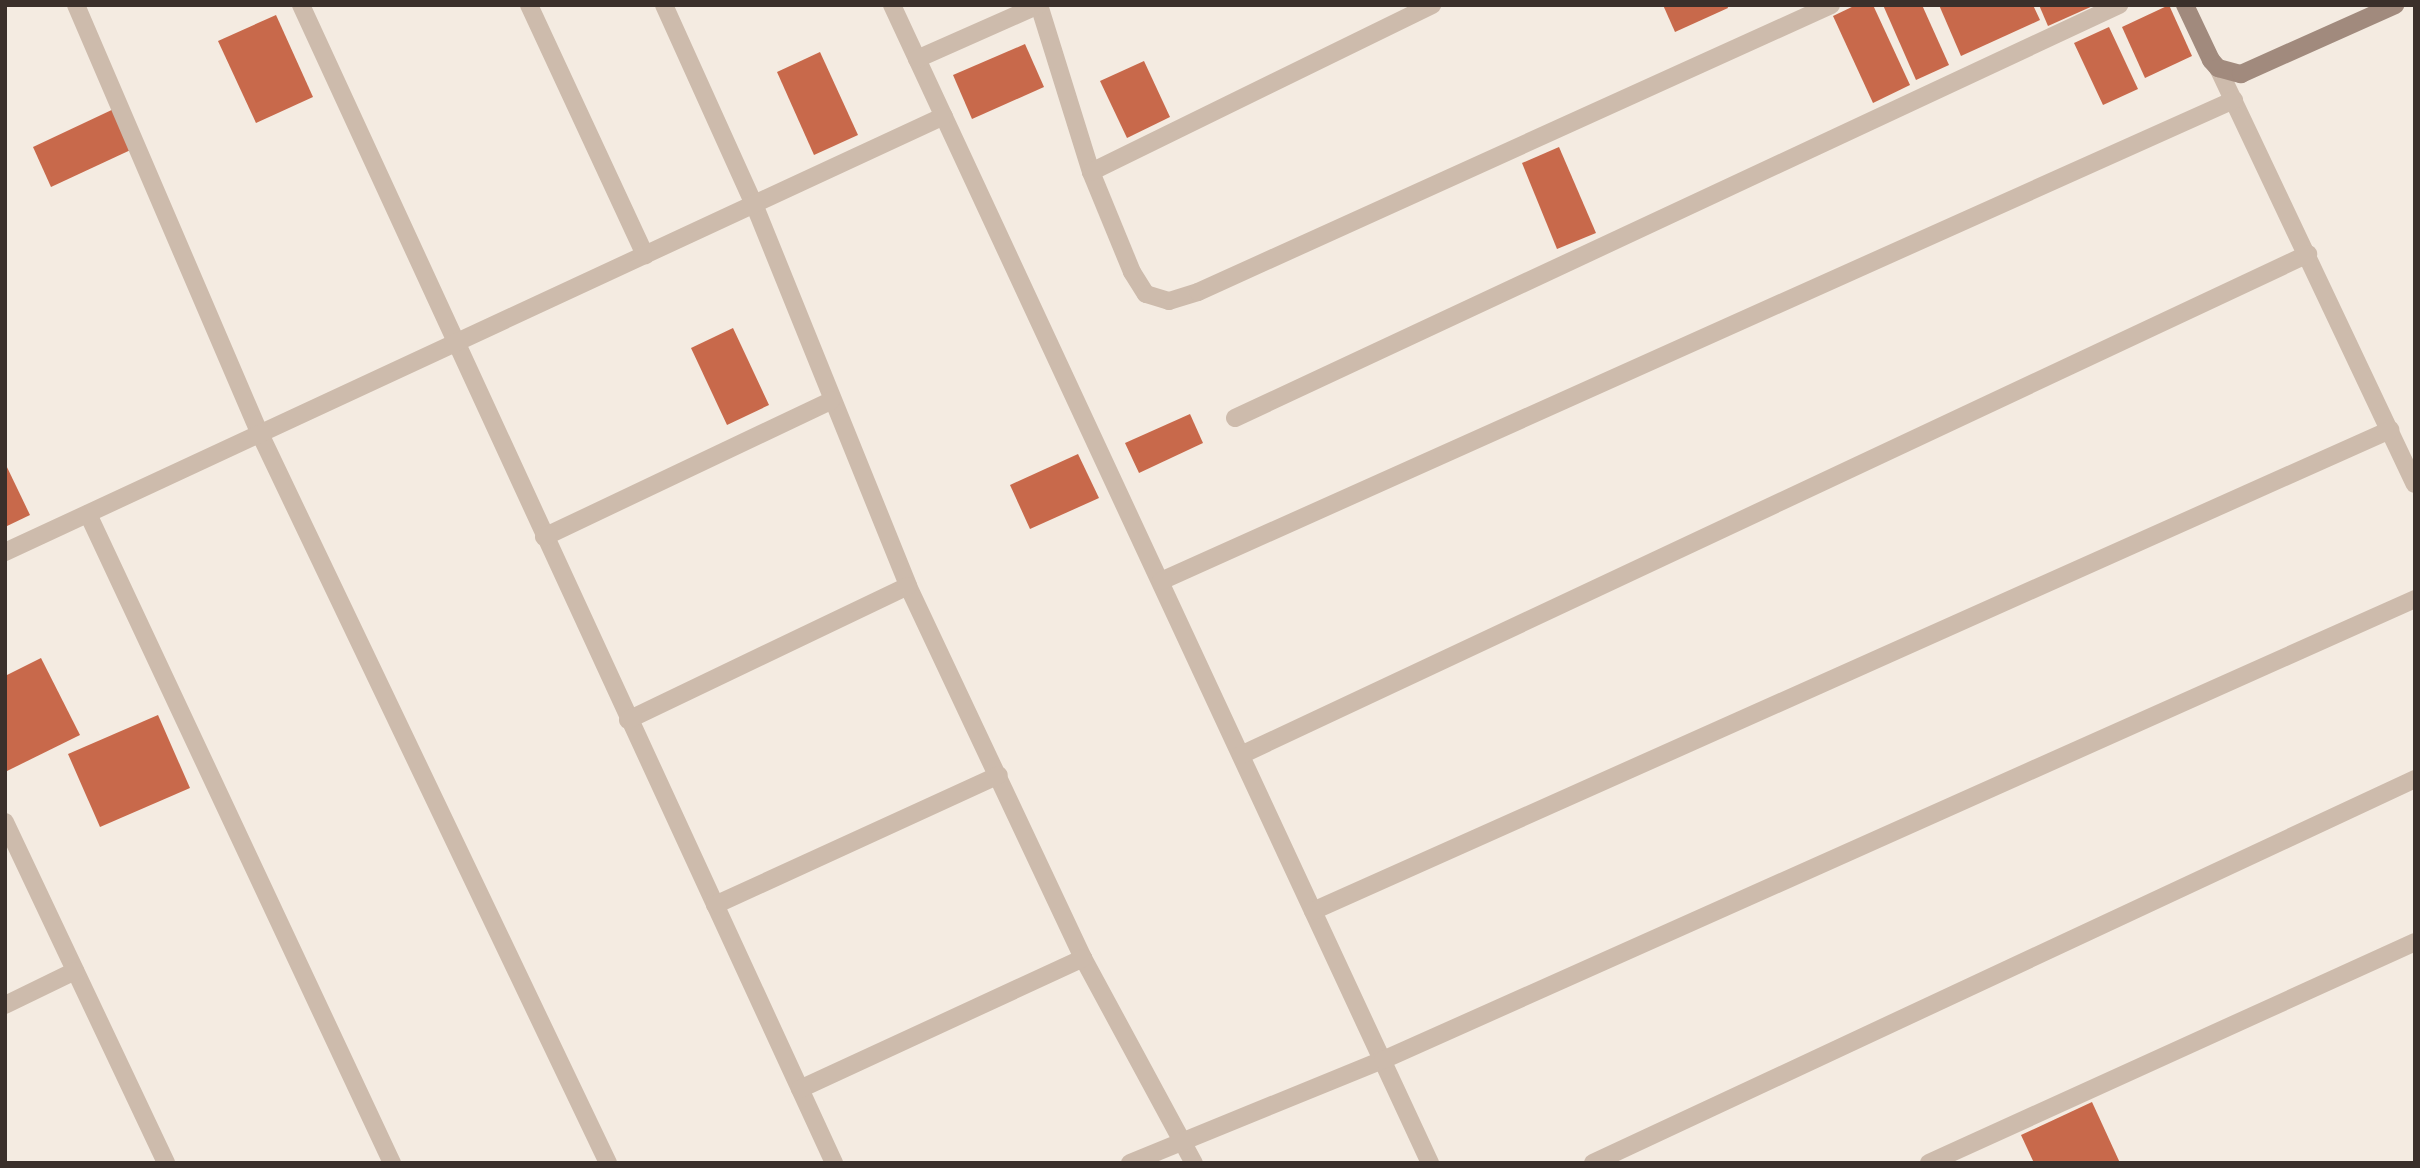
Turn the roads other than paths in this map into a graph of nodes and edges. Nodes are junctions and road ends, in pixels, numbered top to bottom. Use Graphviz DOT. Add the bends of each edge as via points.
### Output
graph roads {
  1 [pos="76,5"];
  2 [pos="301,5"];
  3 [pos="528,5"];
  4 [pos="664,5"];
  5 [pos="892,5"];
  6 [pos="1039,5"];
  7 [pos="1432,5"];
  8 [pos="1831,5"];
  9 [pos="2119,5"];
  10 [pos="2185,5"];
  11 [pos="2395,5"];
  12 [pos="917,59"];
  13 [pos="2218,68"];
  14 [pos="2234,100"];
  15 [pos="944,116"];
  16 [pos="1091,172"];
  17 [pos="754,204"];
  18 [pos="2308,254"];
  19 [pos="645,255"];
  20 [pos="455,344"];
  21 [pos="831,401"];
  22 [pos="1235,418"];
  23 [pos="2390,430"];
  24 [pos="260,434"];
  25 [pos="2415,484"];
  26 [pos="88,514"];
  27 [pos="544,537"];
  28 [pos="5,552"];
  29 [pos="1161,581"];
  30 [pos="908,586"];
  31 [pos="2415,599"];
  32 [pos="628,720"];
  33 [pos="1241,755"];
  34 [pos="999,775"];
  35 [pos="2415,779"];
  36 [pos="5,822"];
  37 [pos="715,905"];
  38 [pos="1314,911"];
  39 [pos="2415,942"];
  40 [pos="1083,958"];
  41 [pos="75,971"];
  42 [pos="5,1004"];
  43 [pos="1383,1060"];
  44 [pos="800,1089"];
  45 [pos="1183,1139"];
  46 [pos="159,1161"];
  47 [pos="392,1163"];
  48 [pos="608,1163"];
  49 [pos="834,1163"];
  50 [pos="1130,1163"];
  51 [pos="1194,1163"];
  52 [pos="1430,1163"];
  53 [pos="1592,1163"];
  54 [pos="1929,1163"];
  1 -- 24 [label="street"];
  2 -- 20 [label="street"];
  3 -- 19 [label="street"];
  4 -- 17 [label="street"];
  5 -- 12 [label="street"];
  6 -- 12 [label="street"];
  6 -- 16 [label="street"];
  7 -- 16 [label="street"];
  8 -- 16 [label="street" via="1169,301 1146,294 1132,272"];
  9 -- 22 [label="street"];
  10 -- 13 [label="street"];
  11 -- 13 [label="street" via="2250,71 2241,74"];
  12 -- 15 [label="street"];
  13 -- 14 [label="street"];
  14 -- 18 [label="street"];
  14 -- 29 [label="street"];
  15 -- 17 [label="street"];
  15 -- 29 [label="street"];
  17 -- 19 [label="street"];
  17 -- 21 [label="street"];
  18 -- 23 [label="street"];
  18 -- 33 [label="street"];
  19 -- 20 [label="street"];
  20 -- 24 [label="street"];
  20 -- 27 [label="street"];
  21 -- 27 [label="street"];
  21 -- 30 [label="street"];
  23 -- 25 [label="street"];
  23 -- 38 [label="street"];
  24 -- 26 [label="street"];
  24 -- 48 [label="street"];
  26 -- 28 [label="street"];
  26 -- 47 [label="street"];
  27 -- 32 [label="street"];
  29 -- 33 [label="street"];
  30 -- 32 [label="street"];
  30 -- 34 [label="street"];
  31 -- 43 [label="street"];
  32 -- 37 [label="street"];
  33 -- 38 [label="street"];
  34 -- 37 [label="street"];
  34 -- 40 [label="street"];
  35 -- 53 [label="street"];
  36 -- 41 [label="street"];
  37 -- 44 [label="street"];
  38 -- 43 [label="street"];
  39 -- 54 [label="street"];
  40 -- 44 [label="street"];
  40 -- 45 [label="street"];
  41 -- 42 [label="street"];
  41 -- 46 [label="street"];
  43 -- 45 [label="street"];
  43 -- 52 [label="street"];
  44 -- 49 [label="street"];
  45 -- 50 [label="street"];
  45 -- 51 [label="street"];
}
